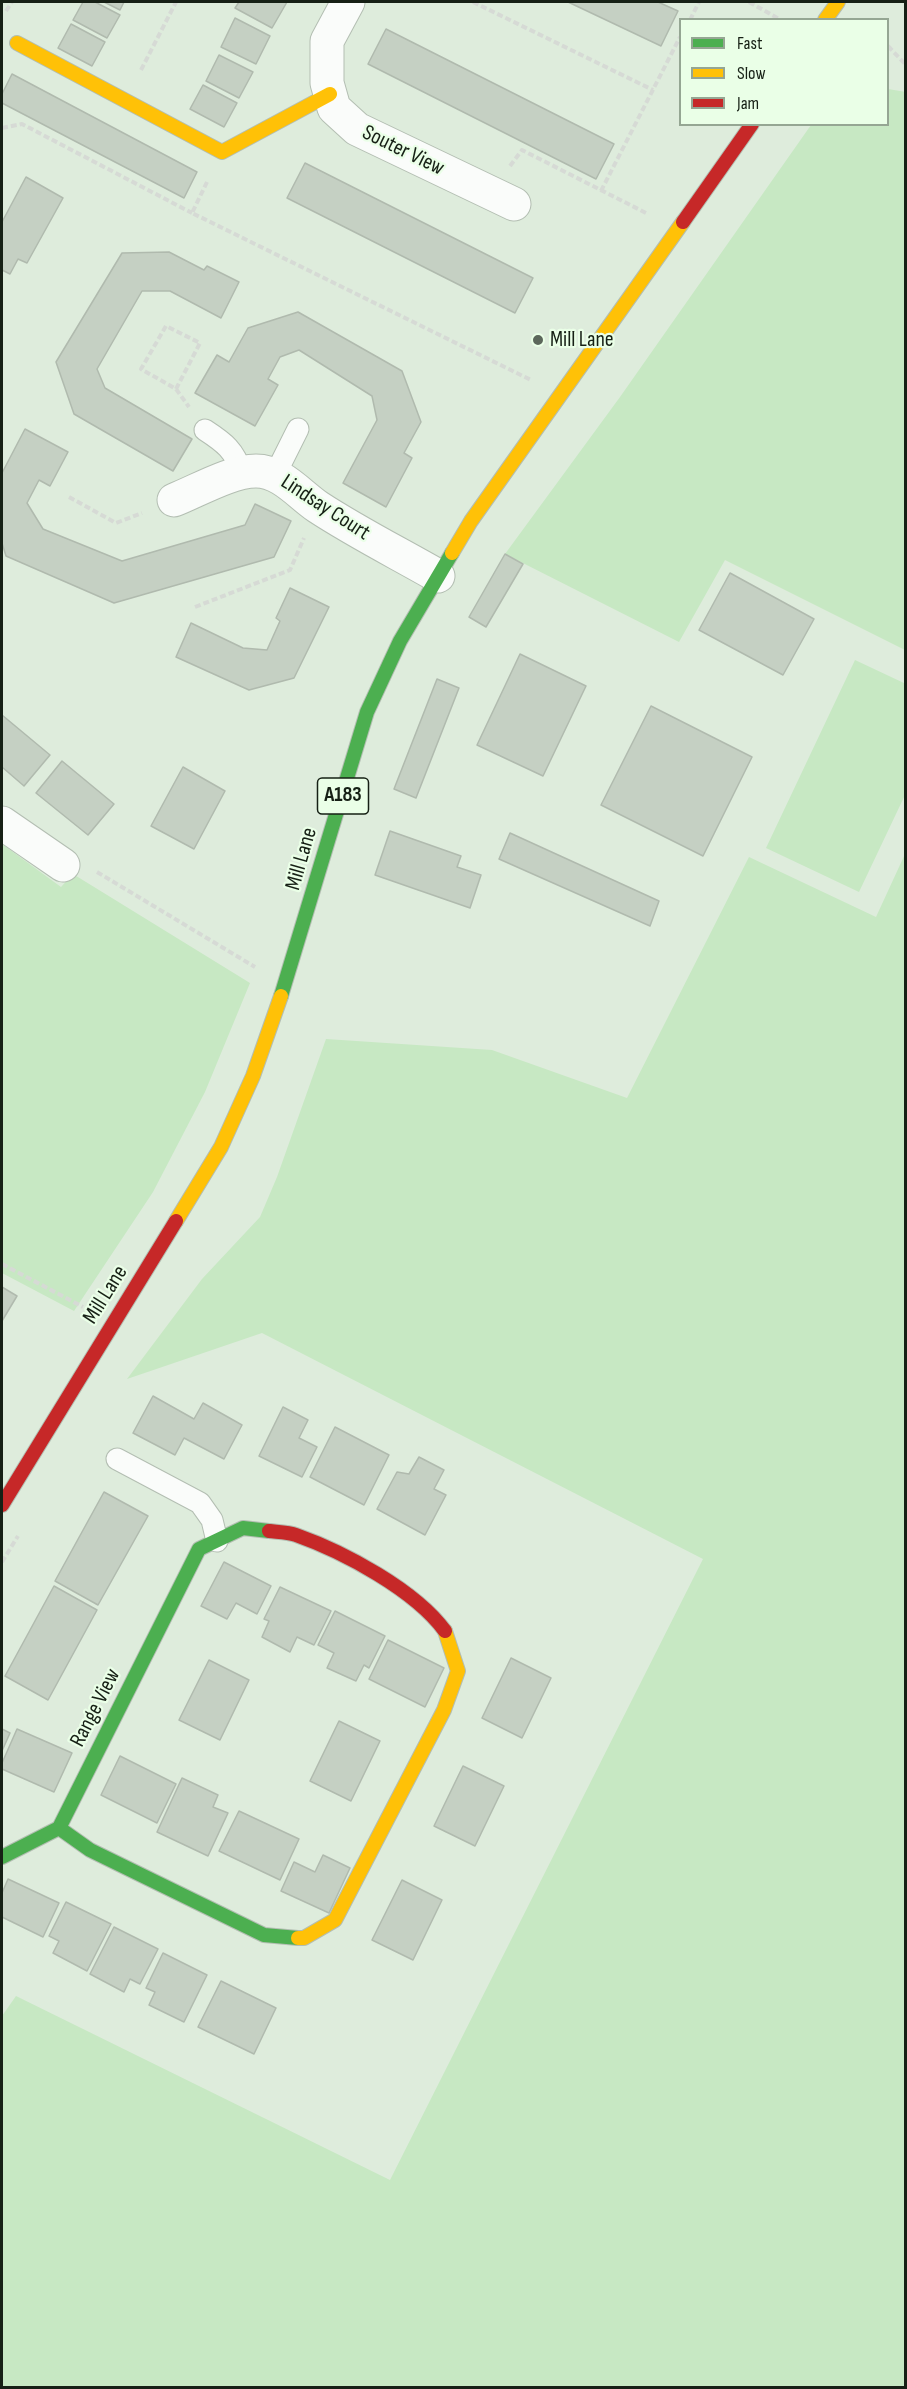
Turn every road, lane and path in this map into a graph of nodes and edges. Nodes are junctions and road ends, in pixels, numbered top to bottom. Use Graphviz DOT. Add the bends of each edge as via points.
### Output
graph roads {
  1 [pos="176,2"];
  2 [pos="348,2"];
  3 [pos="473,2"];
  4 [pos="699,2"];
  5 [pos="749,2"];
  6 [pos="838,2"];
  7 [pos="691,18"];
  8 [pos="777,18"];
  9 [pos="826,18"];
  10 [pos="679,41"];
  11 [pos="16,43"];
  12 [pos="889,47"];
  13 [pos="906,65"];
  14 [pos="653,90"];
  15 [pos="330,94"];
  16 [pos="125,100"];
  17 [pos="751,126"];
  18 [pos="2,128"];
  19 [pos="222,152"];
  20 [pos="505,170"];
  21 [pos="601,191"];
  22 [pos="514,204"];
  23 [pos="192,213"];
  24 [pos="652,216"];
  25 [pos="176,389"];
  26 [pos="560,394"];
  27 [pos="298,429"];
  28 [pos="205,430"];
  29 [pos="242,473"];
  30 [pos="275,475"];
  31 [pos="69,497"];
  32 [pos="174,500"];
  33 [pos="318,507"];
  34 [pos="438,576"];
  35 [pos="195,607"];
  36 [pos="2,823"];
  37 [pos="63,865"];
  38 [pos="287,980"];
  39 [pos="2,1264"];
  40 [pos="114,1323"];
  41 [pos="117,1459"];
  42 [pos="2,1505"];
  43 [pos="20,1532"];
  44 [pos="208,1545"];
  45 [pos="2,1562"];
  46 [pos="59,1828"];
  47 [pos="2,1857"];
  1 -- 16 [label="path"];
  2 -- 15 [label="street, Souter View" via="327,41"];
  3 -- 14 [label="path"];
  4 -- 7 [label="path"];
  5 -- 8 [label="path"];
  6 -- 9 [label="street"];
  10 -- 14 [label="path"];
  11 -- 16 [label="street"];
  12 -- 13 [label="path"];
  14 -- 21 [label="path"];
  15 -- 19 [label="street"];
  15 -- 22 [label="street, Souter View" via="334,108 357,129"];
  16 -- 19 [label="street"];
  17 -- 26 [label="street, Mill Lane / A183"];
  18 -- 23 [label="path" via="22,124"];
  19 -- 23 [label="path"];
  20 -- 21 [label="path" via="522,150"];
  21 -- 24 [label="path"];
  23 -- 26 [label="path"];
  25 -- 25 [label="path" via="141,369 166,326 200,344"];
  25 -- 28 [label="path"];
  26 -- 34 [label="street, Mill Lane / A183" via="471,521"];
  27 -- 30 [label="lane"];
  28 -- 29 [label="lane" via="227,444"];
  29 -- 30 [label="street, Lindsay Court" via="264,471"];
  29 -- 32 [label="street, Lindsay Court"];
  30 -- 33 [label="street, Lindsay Court"];
  31 -- 32 [label="path" via="116,523"];
  33 -- 34 [label="street, Lindsay Court"];
  33 -- 35 [label="path" via="290,570"];
  34 -- 38 [label="street, Mill Lane / A183" via="400,641 368,712"];
  36 -- 37 [label="street"];
  37 -- 38 [label="path" via="79,861 249,965"];
  38 -- 40 [label="street, Mill Lane / A183" via="253,1076 221,1147"];
  39 -- 40 [label="path"];
  40 -- 42 [label="street, Mill Lane / A183"];
  41 -- 44 [label="lane" via="200,1503 212,1520"];
  43 -- 45 [label="path"];
  44 -- 46 [label="street, Range View"];
  44 -- 46 [label="street" via="243,1528 294,1534 365,1567 424,1607 445,1630 458,1671 444,1710 335,1920 304,1938 264,1935 90,1850"];
  46 -- 47 [label="street"];
}
